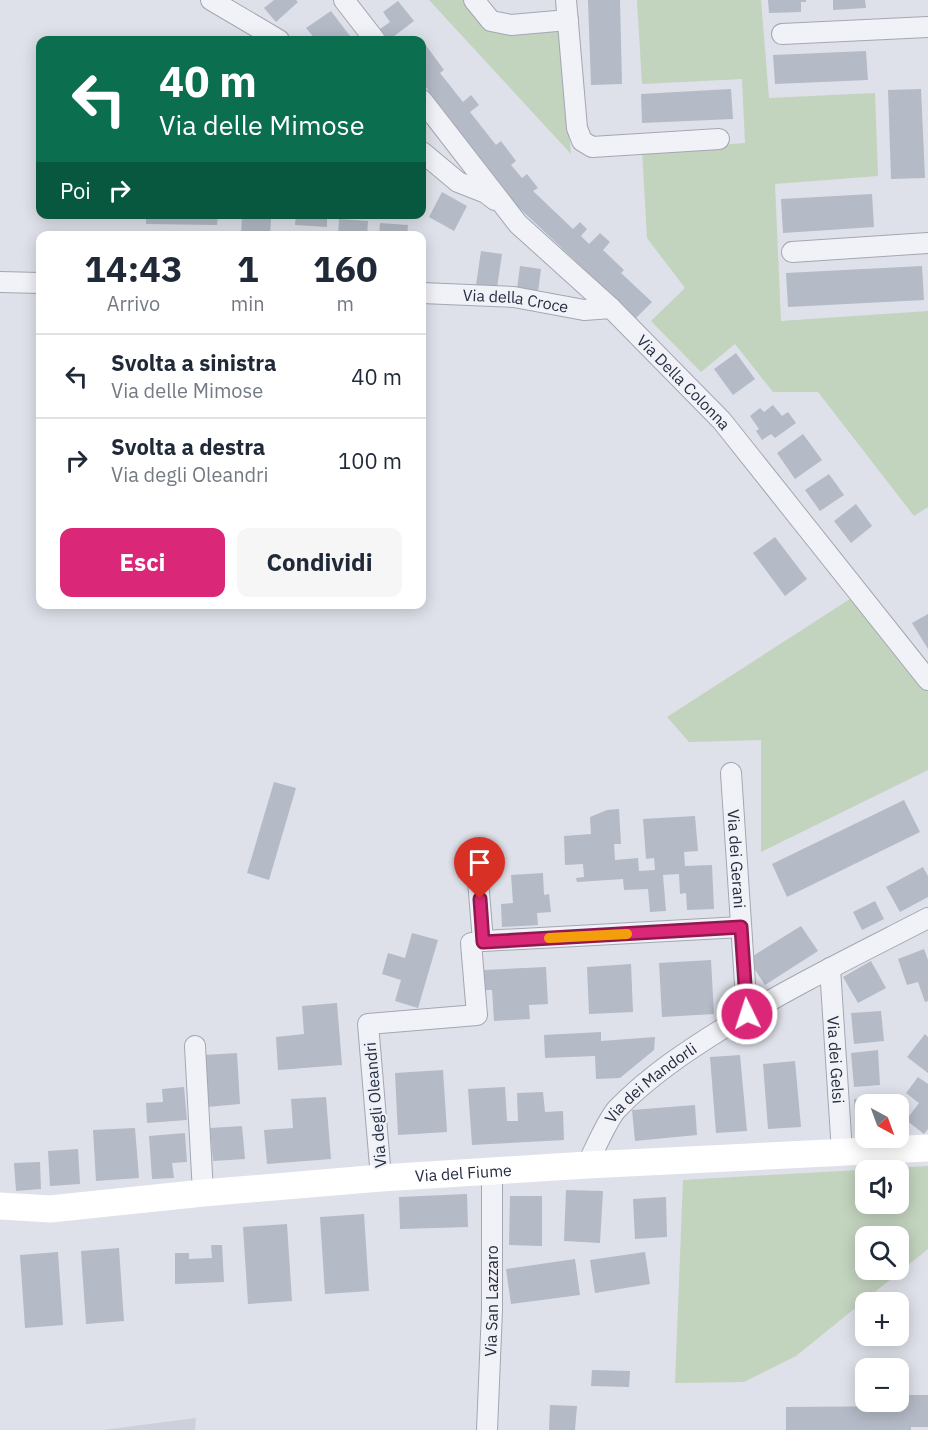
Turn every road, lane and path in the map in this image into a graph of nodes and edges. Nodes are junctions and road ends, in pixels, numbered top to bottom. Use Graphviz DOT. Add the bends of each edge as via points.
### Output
graph roads {
  1 [pos="211,0"];
  2 [pos="344,0"];
  3 [pos="474,0"];
  4 [pos="566,0"];
  5 [pos="568,20"];
  6 [pos="928,27"];
  7 [pos="782,34"];
  8 [pos="272,36"];
  9 [pos="372,36"];
  10 [pos="426,104"];
  11 [pos="719,139"];
  12 [pos="426,155"];
  13 [pos="509,211"];
  14 [pos="928,243"];
  15 [pos="792,252"];
  16 [pos="0,282"];
  17 [pos="36,283"];
  18 [pos="426,292"];
  19 [pos="611,308"];
  20 [pos="927,677"];
  21 [pos="731,773"];
  22 [pos="476,856"];
  23 [pos="928,918"];
  24 [pos="741,927"];
  25 [pos="483,942"];
  26 [pos="830,968"];
  27 [pos="747,1014"];
  28 [pos="195,1046"];
  29 [pos="928,1148"];
  30 [pos="842,1152"];
  31 [pos="588,1165"];
  32 [pos="492,1171"];
  33 [pos="381,1178"];
  34 [pos="203,1193"];
  35 [pos="0,1206"];
  36 [pos="487,1430"];
  1 -- 8 [label="street"];
  2 -- 9 [label="street"];
  3 -- 5 [label="street" via="491,21 511,25"];
  4 -- 5 [label="street"];
  5 -- 11 [label="street" via="582,141 592,147"];
  6 -- 7 [label="street"];
  10 -- 13 [label="street, Via Della Colonna"];
  12 -- 13 [label="street" via="458,182 486,193"];
  13 -- 19 [label="street, Via Della Colonna" via="518,224"];
  14 -- 15 [label="street"];
  16 -- 17 [label="street"];
  18 -- 19 [label="street, Via della Croce" via="514,297 584,310"];
  19 -- 20 [label="street, Via Della Colonna" via="722,421"];
  21 -- 24 [label="street, Via dei Gerani"];
  22 -- 25 [label="street"];
  23 -- 26 [label="street, Via dei Mandorli"];
  24 -- 25 [label="street"];
  24 -- 27 [label="street, Via dei Gerani"];
  25 -- 33 [label="street, Via degli Oleandri" via="471,943 477,1015 368,1024"];
  26 -- 27 [label="street, Via dei Mandorli"];
  26 -- 30 [label="street, Via dei Gelsi"];
  27 -- 31 [label="street, Via dei Mandorli" via="670,1064 615,1110"];
  28 -- 34 [label="street"];
  29 -- 30 [label="street, Via del Fiume"];
  30 -- 31 [label="street, Via del Fiume"];
  31 -- 32 [label="street, Via del Fiume"];
  32 -- 33 [label="street, Via del Fiume"];
  32 -- 36 [label="street, Via San Lazzaro"];
  33 -- 34 [label="street, Via del Fiume"];
  34 -- 35 [label="street, Via del Fiume" via="50,1209"];
}
